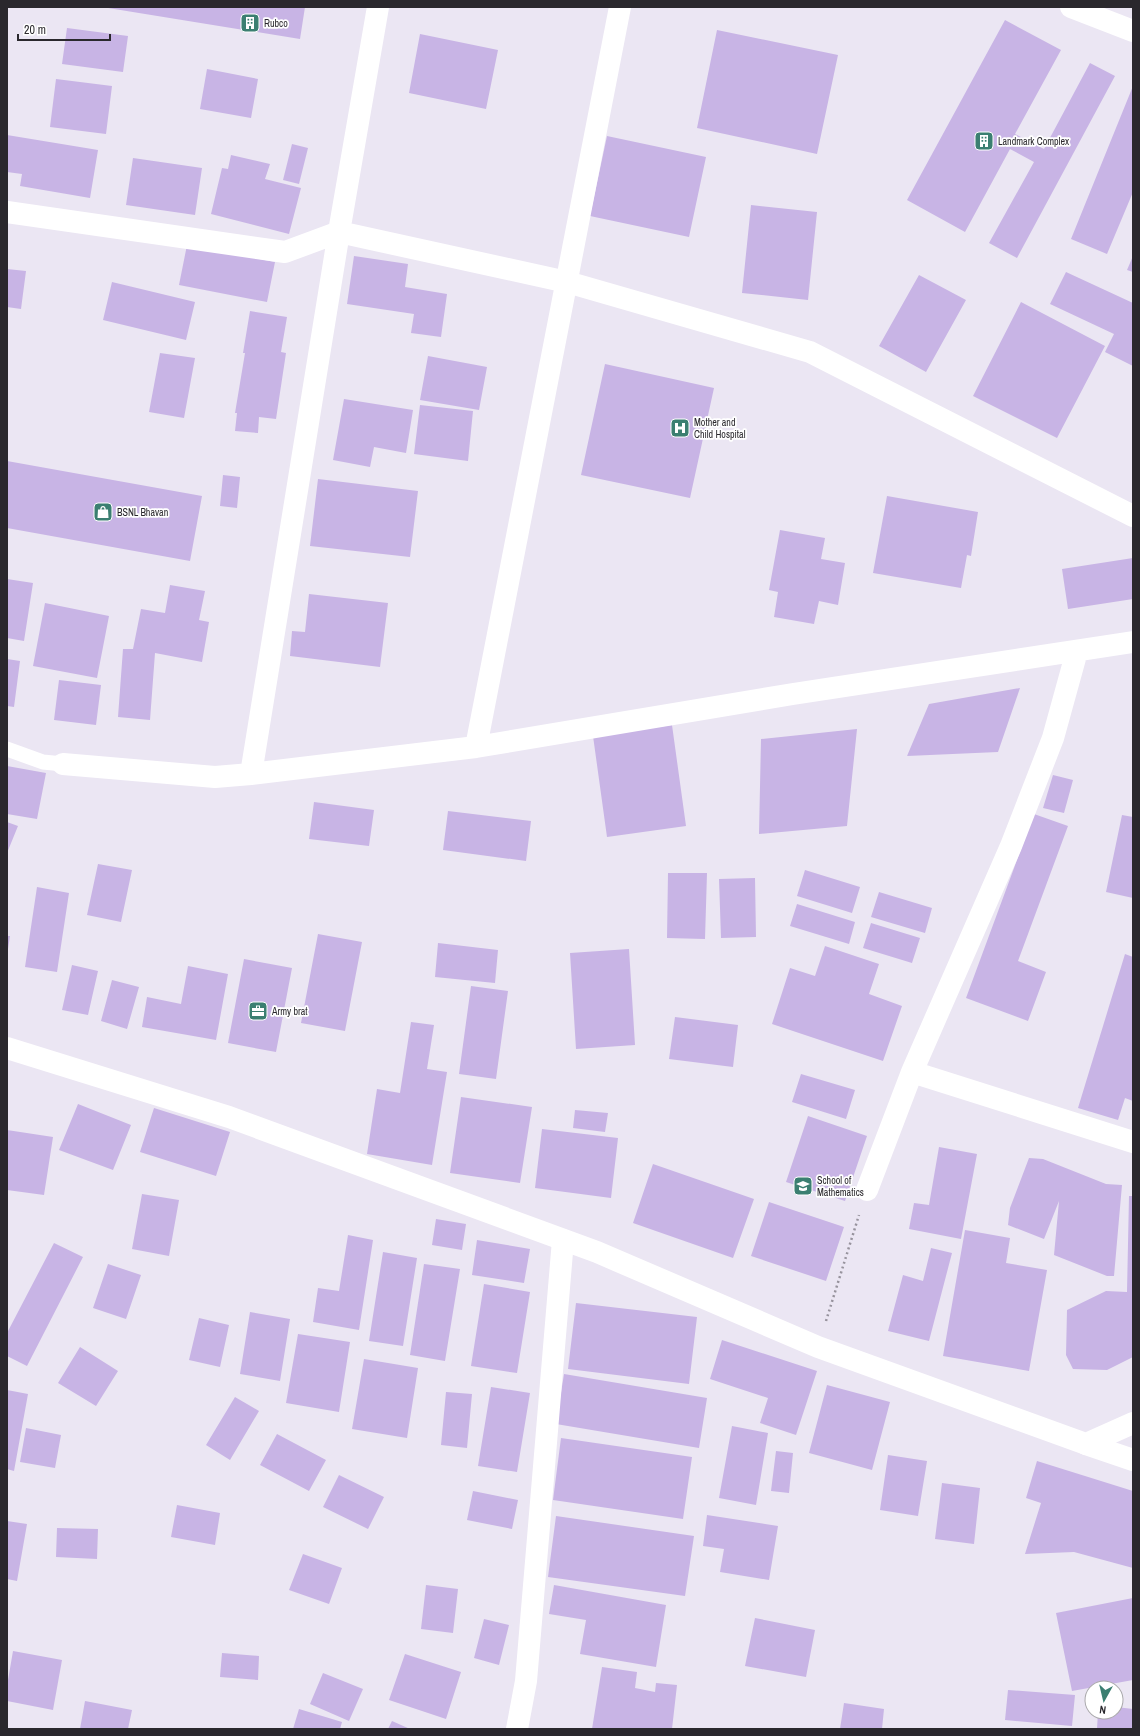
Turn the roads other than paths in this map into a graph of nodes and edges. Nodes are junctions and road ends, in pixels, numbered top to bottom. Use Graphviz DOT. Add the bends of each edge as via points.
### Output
graph roads {
  1 [pos="378,7"];
  2 [pos="620,7"];
  3 [pos="1071,7"];
  4 [pos="1133,31"];
  5 [pos="7,212"];
  6 [pos="339,232"];
  7 [pos="567,282"];
  8 [pos="1133,516"];
  9 [pos="1133,642"];
  10 [pos="1077,651"];
  11 [pos="476,747"];
  12 [pos="7,749"];
  13 [pos="63,764"];
  14 [pos="252,774"];
  15 [pos="7,1048"];
  16 [pos="912,1072"];
  17 [pos="1133,1142"];
  18 [pos="867,1190"];
  19 [pos="563,1240"];
  20 [pos="1133,1423"];
  21 [pos="1086,1444"];
  22 [pos="1133,1460"];
  23 [pos="517,1729"];
  1 -- 6 [label="street"];
  2 -- 7 [label="street"];
  3 -- 4 [label="street"];
  5 -- 6 [label="street" via="285,252"];
  6 -- 7 [label="street"];
  6 -- 14 [label="street"];
  7 -- 8 [label="street" via="810,352"];
  7 -- 11 [label="street"];
  9 -- 10 [label="street"];
  10 -- 11 [label="street" via="793,694"];
  10 -- 16 [label="street" via="1053,738 1011,846"];
  11 -- 14 [label="street"];
  12 -- 13 [label="lane" via="43,762"];
  13 -- 14 [label="street" via="215,777"];
  15 -- 19 [label="street" via="229,1117"];
  16 -- 17 [label="street"];
  16 -- 18 [label="street"];
  19 -- 21 [label="street" via="597,1252 818,1347"];
  19 -- 23 [label="street" via="526,1681"];
  20 -- 21 [label="street"];
  21 -- 22 [label="street"];
}
